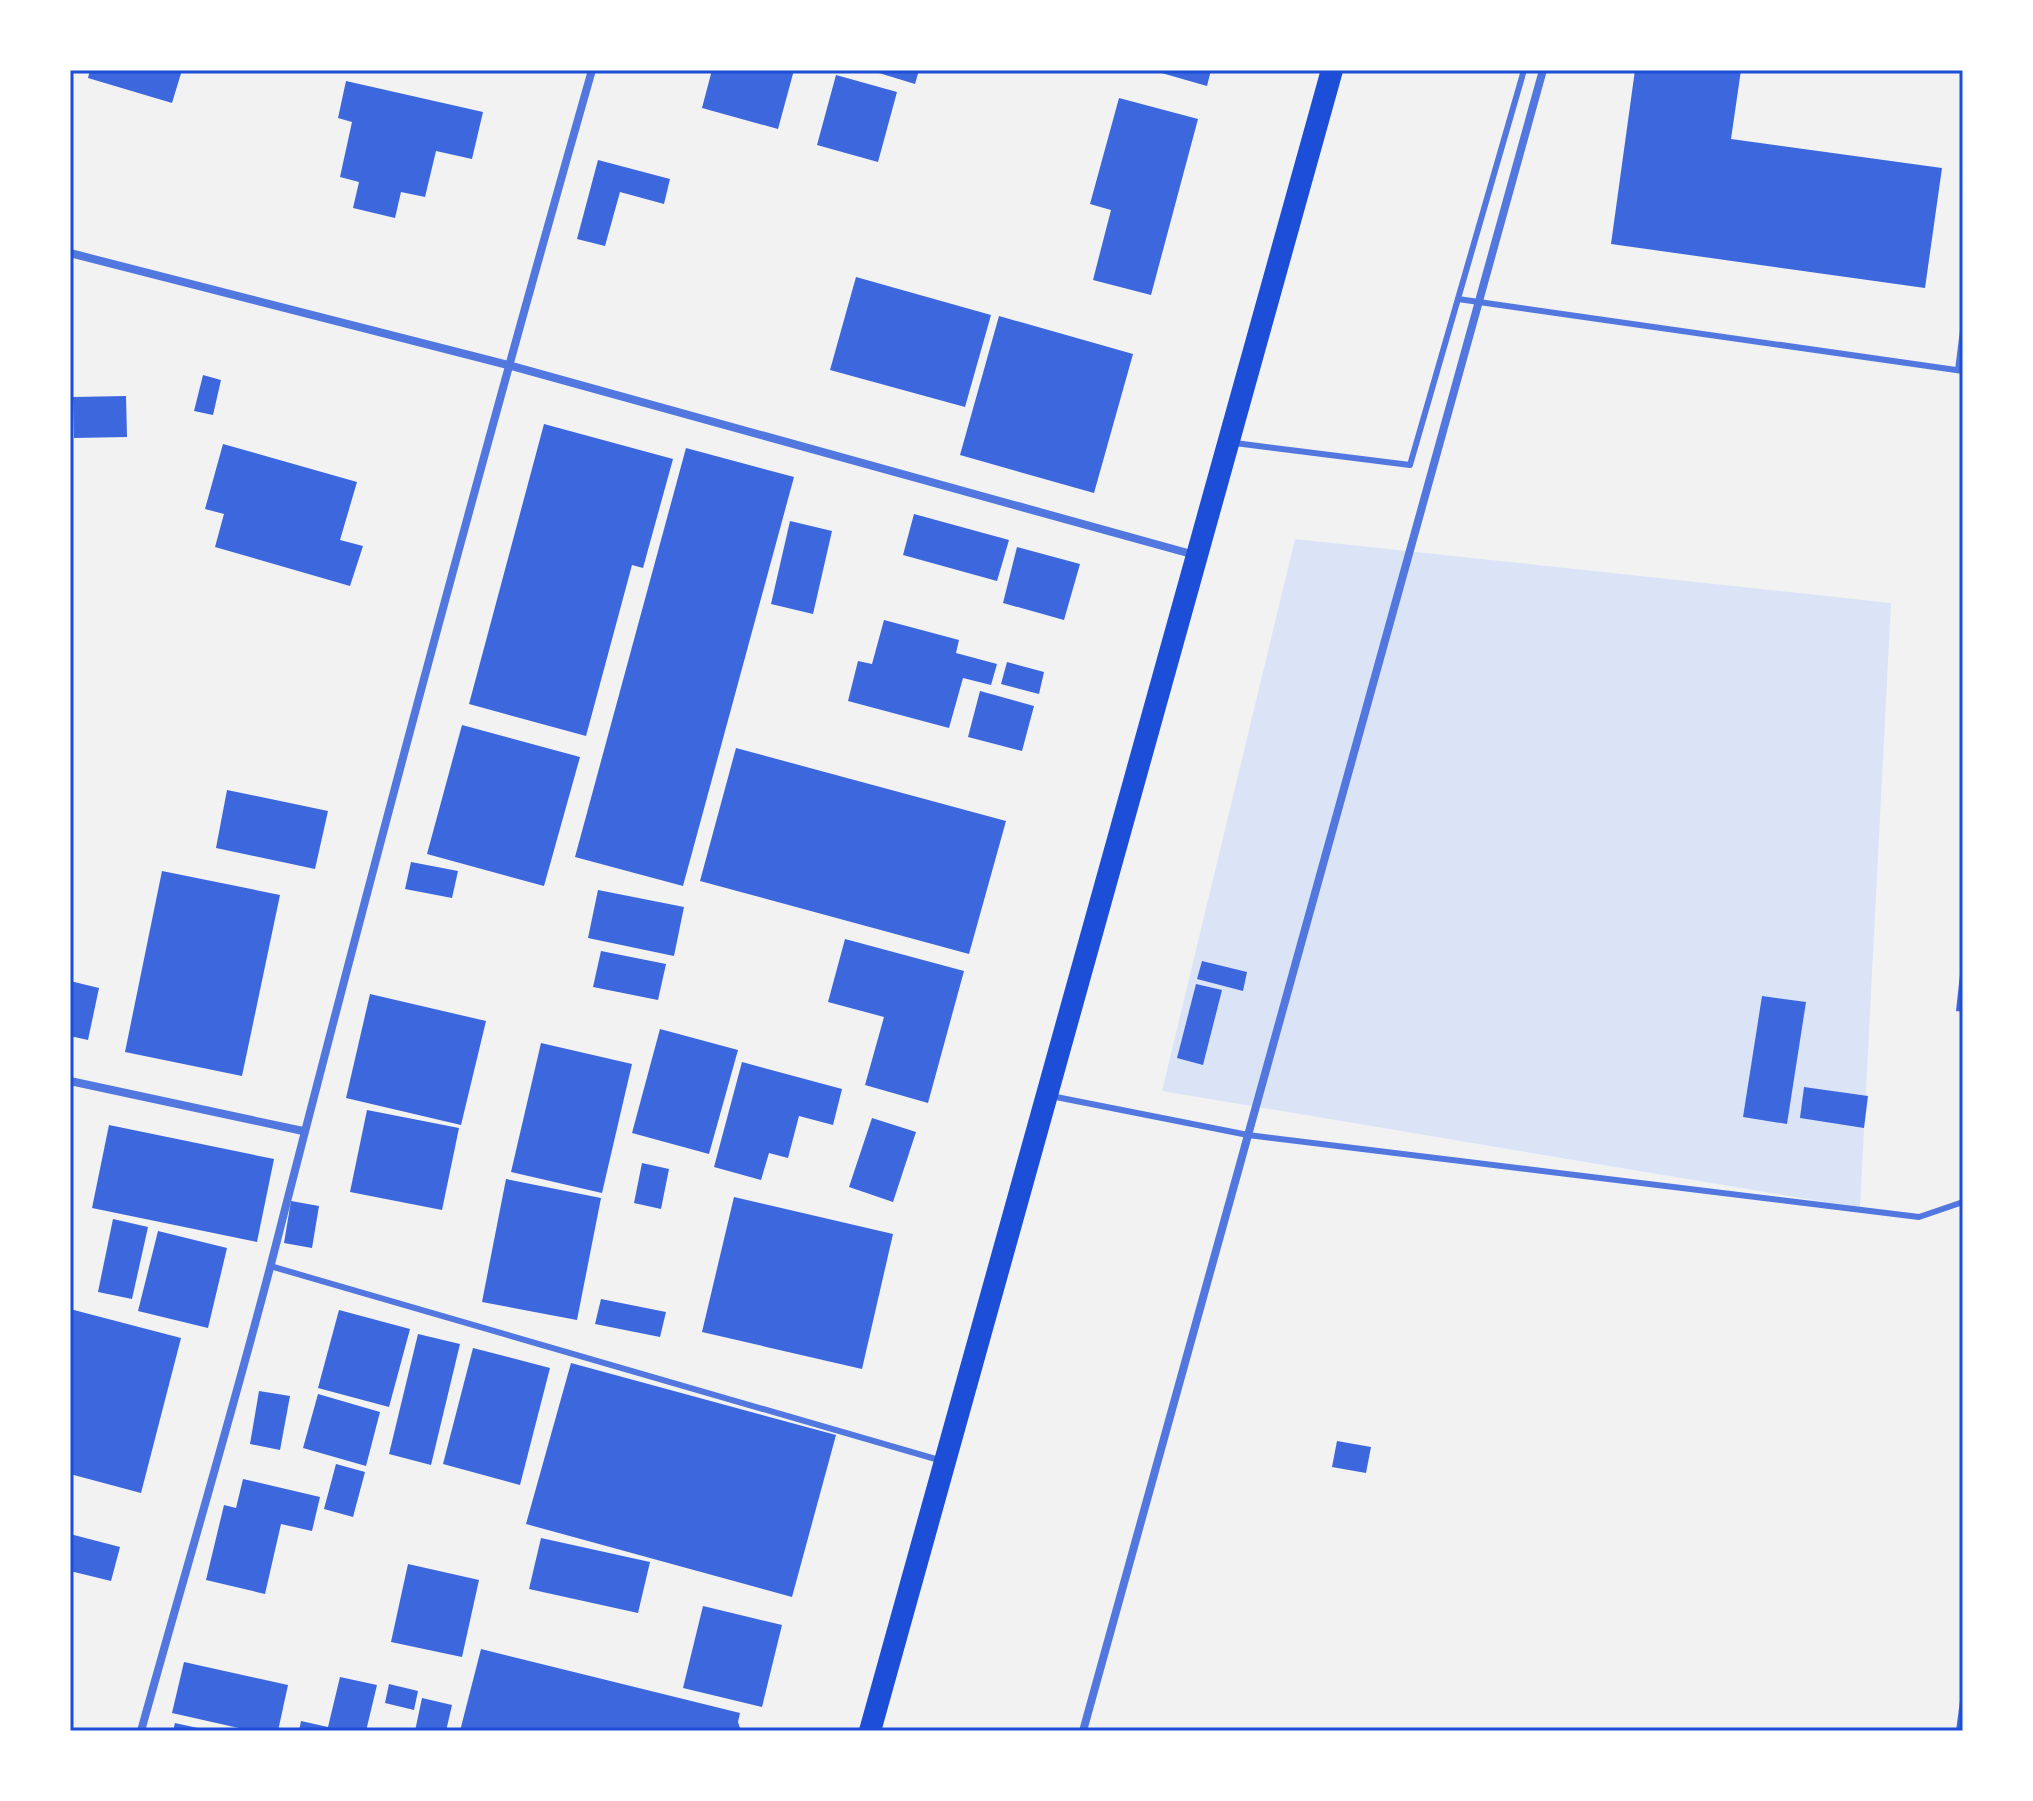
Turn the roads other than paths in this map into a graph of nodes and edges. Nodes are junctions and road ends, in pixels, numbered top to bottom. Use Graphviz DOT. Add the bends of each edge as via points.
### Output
graph roads {
  1 [pos="592,70"];
  2 [pos="1332,70"];
  3 [pos="1524,70"];
  4 [pos="1543,70"];
  5 [pos="70,253"];
  6 [pos="1458,299"];
  7 [pos="1963,330"];
  8 [pos="508,365"];
  9 [pos="1961,371"];
  10 [pos="1228,442"];
  11 [pos="1195,555"];
  12 [pos="70,1081"];
  13 [pos="1047,1096"];
  14 [pos="303,1131"];
  15 [pos="1248,1135"];
  16 [pos="1963,1202"];
  17 [pos="270,1266"];
  18 [pos="946,1462"];
  19 [pos="141,1731"];
  20 [pos="870,1731"];
  21 [pos="1083,1731"];
  1 -- 8 [label="street"];
  2 -- 10 [label="highway"];
  3 -- 6 [label="lane"];
  4 -- 15 [label="street"];
  5 -- 8 [label="street"];
  6 -- 9 [label="lane"];
  6 -- 10 [label="lane" via="1410,465"];
  7 -- 9 [label="lane"];
  8 -- 11 [label="street"];
  8 -- 14 [label="street"];
  10 -- 11 [label="highway"];
  11 -- 13 [label="highway"];
  12 -- 14 [label="street"];
  13 -- 15 [label="lane"];
  13 -- 18 [label="highway"];
  14 -- 17 [label="street"];
  15 -- 16 [label="lane" via="1919,1217"];
  15 -- 21 [label="street"];
  17 -- 18 [label="lane"];
  17 -- 19 [label="street"];
  18 -- 20 [label="highway"];
}
